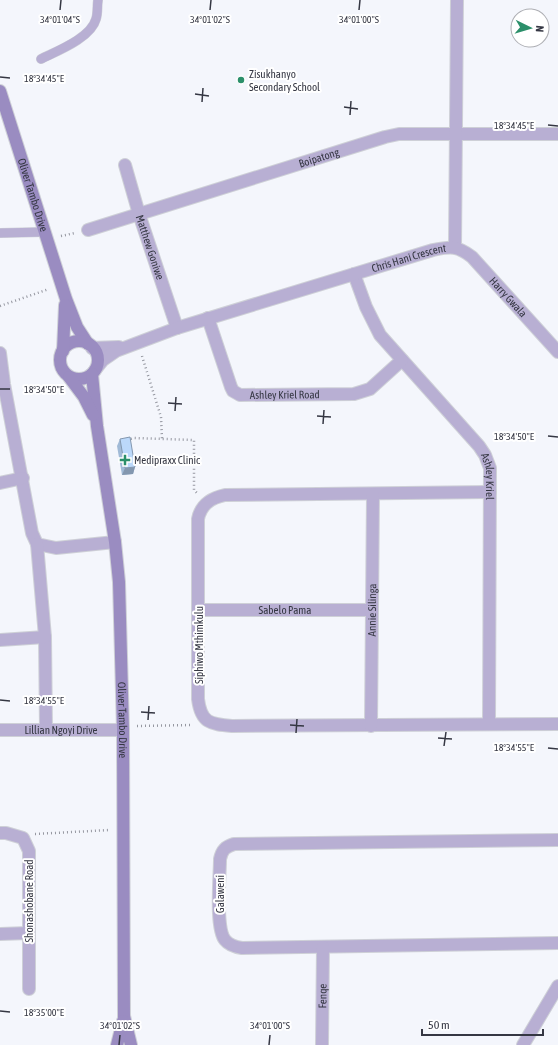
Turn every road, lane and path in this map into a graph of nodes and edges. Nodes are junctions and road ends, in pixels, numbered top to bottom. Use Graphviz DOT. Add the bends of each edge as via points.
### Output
graph roads {
  1 [pos="98,0"];
  2 [pos="457,0"];
  3 [pos="41,59"];
  4 [pos="0,90"];
  5 [pos="456,134"];
  6 [pos="558,134"];
  7 [pos="125,165"];
  8 [pos="139,214"];
  9 [pos="88,230"];
  10 [pos="0,232"];
  11 [pos="46,235"];
  12 [pos="455,247"];
  13 [pos="354,274"];
  14 [pos="61,285"];
  15 [pos="66,299"];
  16 [pos="0,306"];
  17 [pos="208,318"];
  18 [pos="177,328"];
  19 [pos="138,342"];
  20 [pos="90,346"];
  21 [pos="126,346"];
  22 [pos="63,351"];
  23 [pos="558,352"];
  24 [pos="0,353"];
  25 [pos="402,360"];
  26 [pos="94,372"];
  27 [pos="69,377"];
  28 [pos="97,426"];
  29 [pos="162,439"];
  30 [pos="100,445"];
  31 [pos="23,478"];
  32 [pos="0,483"];
  33 [pos="490,492"];
  34 [pos="373,494"];
  35 [pos="206,503"];
  36 [pos="115,542"];
  37 [pos="37,544"];
  38 [pos="199,610"];
  39 [pos="372,610"];
  40 [pos="45,637"];
  41 [pos="0,640"];
  42 [pos="204,719"];
  43 [pos="489,724"];
  44 [pos="558,724"];
  45 [pos="371,726"];
  46 [pos="0,730"];
  47 [pos="46,730"];
  48 [pos="123,730"];
  49 [pos="123,830"];
  50 [pos="0,833"];
  51 [pos="23,838"];
  52 [pos="558,840"];
  53 [pos="30,933"];
  54 [pos="0,934"];
  55 [pos="558,943"];
  56 [pos="322,947"];
  57 [pos="558,986"];
  58 [pos="29,989"];
  59 [pos="124,1016"];
  60 [pos="118,1045"];
  61 [pos="131,1045"];
  62 [pos="322,1045"];
  63 [pos="523,1045"];
  1 -- 3 [label="lane" via="96,19 90,29 77,40"];
  2 -- 5 [label="street, Chris Hani Crescent"];
  4 -- 11 [label="street, Oliver Tambo Drive"];
  5 -- 6 [label="street, Boipatong"];
  5 -- 8 [label="street, Boipatong" via="385,136"];
  5 -- 12 [label="street, Chris Hani Crescent"];
  7 -- 8 [label="street, Matthew Goniwe"];
  8 -- 9 [label="street, Boipatong"];
  8 -- 18 [label="street, Matthew Goniwe"];
  9 -- 11 [label="path"];
  10 -- 11 [label="lane"];
  11 -- 14 [label="street, Oliver Tambo Drive"];
  12 -- 13 [label="street, Chris Hani Crescent" via="433,250"];
  12 -- 23 [label="street, Harry Gwala" via="472,257"];
  13 -- 17 [label="street, Chris Hani Crescent"];
  13 -- 25 [label="street, Ashley Kriel" via="374,325"];
  14 -- 15 [label="street, Oliver Tambo Drive"];
  14 -- 16 [label="path"];
  15 -- 20 [label="street, Oliver Tambo Drive" via="77,327"];
  15 -- 22 [label="street, Oliver Tambo Drive"];
  17 -- 18 [label="street, Chris Hani Crescent"];
  17 -- 25 [label="street, Ashley Kriel Road" via="231,387 240,395 354,394 370,389"];
  18 -- 19 [label="street, Chris Hani Crescent"];
  19 -- 21 [label="street, Chris Hani Crescent"];
  19 -- 29 [label="path" via="161,417"];
  20 -- 21 [label="street, Chris Hani Crescent"];
  20 -- 22 [label="street" via="74,342 67,345"];
  20 -- 26 [label="street" via="96,355"];
  21 -- 26 [label="street, Chris Hani Crescent" via="110,354"];
  22 -- 27 [label="street" via="61,365"];
  24 -- 31 [label="street"];
  25 -- 33 [label="street, Ashley Kriel" via="485,455 490,468"];
  26 -- 27 [label="street" via="85,378"];
  26 -- 28 [label="street, Oliver Tambo Drive"];
  27 -- 28 [label="street, Oliver Tambo Drive" via="84,397"];
  28 -- 30 [label="street, Oliver Tambo Drive"];
  29 -- 30 [label="path" via="134,438"];
  29 -- 35 [label="path" via="194,440 194,490"];
  30 -- 36 [label="street, Oliver Tambo Drive"];
  31 -- 32 [label="street"];
  31 -- 37 [label="street" via="32,533"];
  33 -- 34 [label="street"];
  33 -- 43 [label="street, Ashley Kriel"];
  34 -- 35 [label="street" via="225,495 217,496"];
  34 -- 39 [label="street, Annie Silinga"];
  35 -- 38 [label="street, Siphiwo Mthimkulu" via="198,519"];
  36 -- 37 [label="street" via="56,548"];
  36 -- 48 [label="street, Oliver Tambo Drive" via="119,582"];
  37 -- 40 [label="street"];
  38 -- 39 [label="street, Sabelo Pama"];
  38 -- 42 [label="street, Siphiwo Mthimkulu" via="198,699"];
  39 -- 45 [label="street, Annie Silinga"];
  40 -- 41 [label="street"];
  40 -- 47 [label="street"];
  42 -- 45 [label="street" via="211,723 232,726"];
  42 -- 48 [label="path" via="197,724 139,726"];
  43 -- 44 [label="street"];
  43 -- 45 [label="street"];
  46 -- 47 [label="street, Lillian Ngoyi Drive"];
  47 -- 48 [label="street, Lillian Ngoyi Drive"];
  48 -- 49 [label="street, Oliver Tambo Drive"];
  49 -- 51 [label="path" via="37,833"];
  49 -- 59 [label="street, Oliver Tambo Drive"];
  50 -- 51 [label="street"];
  51 -- 53 [label="street, Shonashobane Road" via="29,851"];
  52 -- 56 [label="street, Galaweni" via="246,842 225,847 220,859 219,926 224,939 229,944 242,948"];
  53 -- 54 [label="street"];
  53 -- 58 [label="street, Shonashobane Road"];
  55 -- 56 [label="street, Galaweni"];
  56 -- 62 [label="street, Fenqe"];
  57 -- 63 [label="street"];
  59 -- 60 [label="street, Oliver Tambo Drive"];
  59 -- 61 [label="street, Oliver Tambo Drive"];
}
